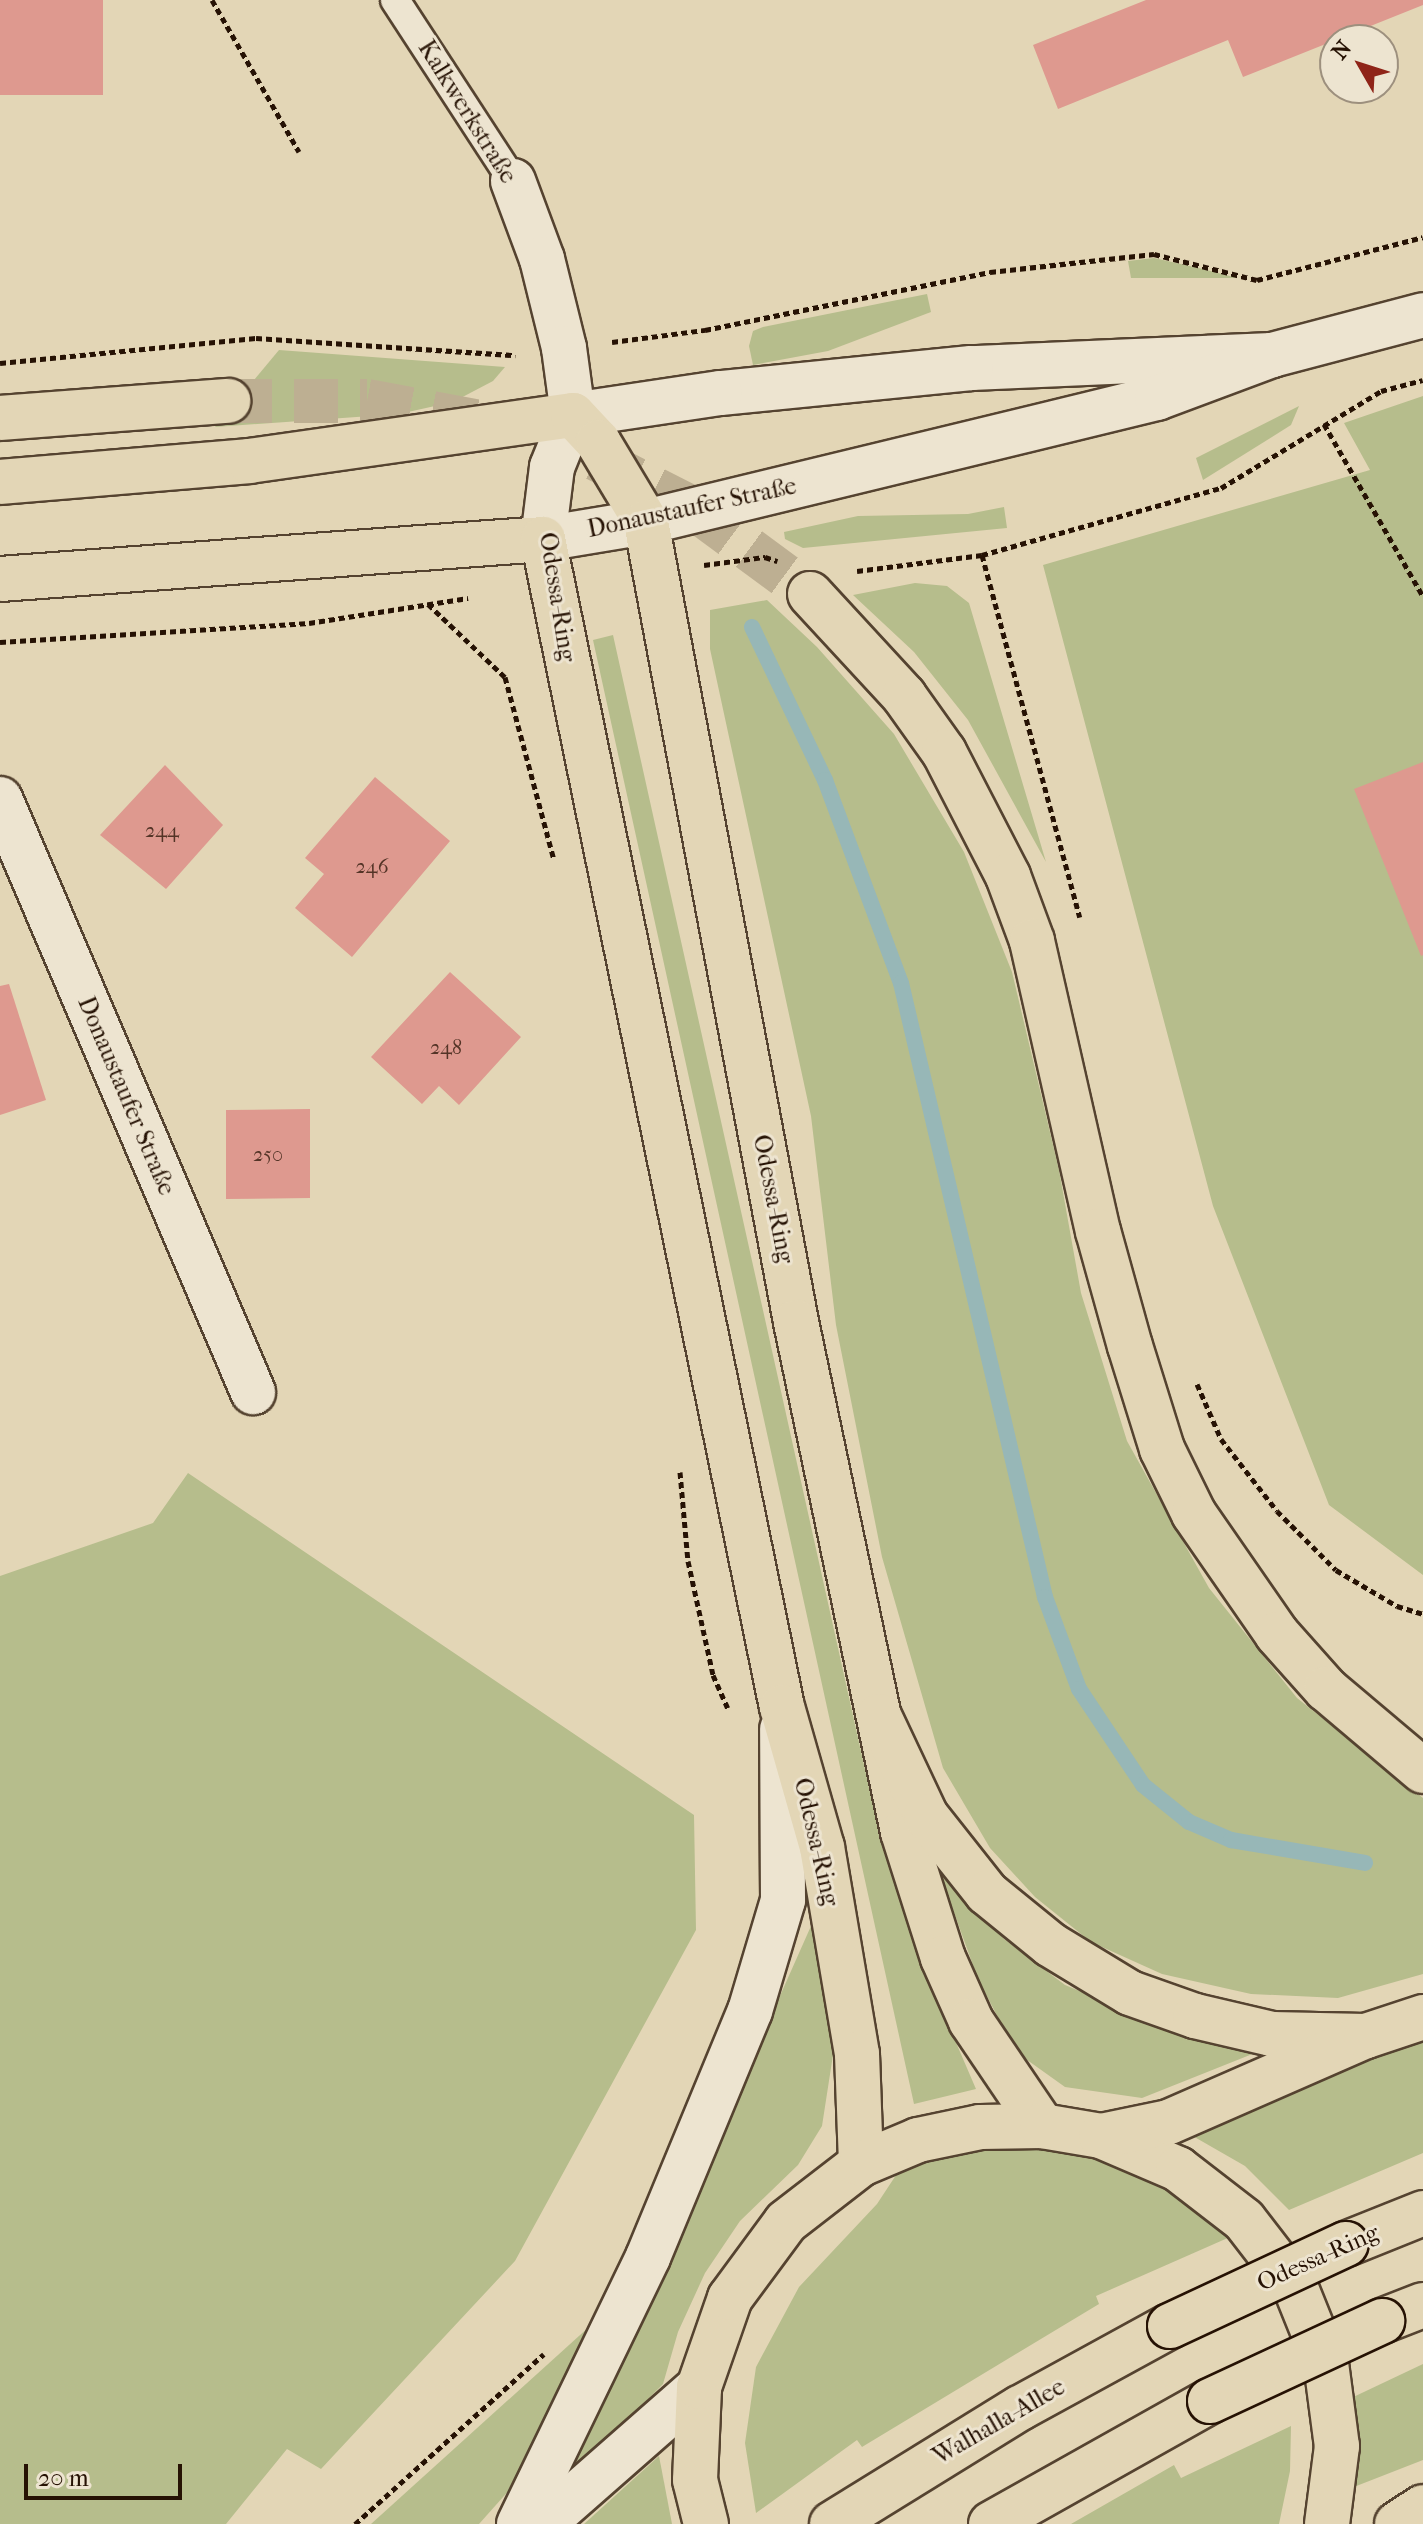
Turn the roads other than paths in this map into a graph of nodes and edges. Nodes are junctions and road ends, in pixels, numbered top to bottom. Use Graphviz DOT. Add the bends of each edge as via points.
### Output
graph roads {
  1 [pos="395,0"];
  2 [pos="513,181"];
  3 [pos="1423,315"];
  4 [pos="1272,355"];
  5 [pos="228,401"];
  6 [pos="573,415"];
  7 [pos="0,418"];
  8 [pos="0,482"];
  9 [pos="646,522"];
  10 [pos="543,539"];
  11 [pos="814,577"];
  12 [pos="0,579"];
  13 [pos="0,799"];
  14 [pos="253,1392"];
  15 [pos="782,1707"];
  16 [pos="879,1716"];
  17 [pos="1423,1771"];
  18 [pos="1423,2017"];
  19 [pos="1366,2036"];
  20 [pos="1042,2126"];
  21 [pos="1101,2136"];
  22 [pos="861,2164"];
  23 [pos="1423,2213"];
  24 [pos="1423,2305"];
  25 [pos="1170,2326"];
  26 [pos="699,2387"];
  27 [pos="1423,2507"];
  28 [pos="519,2524"];
  29 [pos="543,2524"];
  30 [pos="706,2524"];
  31 [pos="832,2524"];
  32 [pos="991,2524"];
  33 [pos="1327,2524"];
  34 [pos="1397,2524"];
  1 -- 2 [label="lane, Kalkwerkstraße"];
  2 -- 6 [label="main road, Kalkwerkstraße" via="542,259 564,348"];
  3 -- 4 [label="main road, Donaustaufer Straße"];
  4 -- 6 [label="main road, Donaustaufer Straße" via="971,368 720,393"];
  4 -- 9 [label="main road, Donaustaufer Straße" via="1157,398"];
  5 -- 7 [label="main road"];
  6 -- 8 [label="main road, Donaustaufer Straße" via="249,461"];
  6 -- 9 [label="main road, Odessa-Ring" via="598,442"];
  6 -- 10 [label="main road, Odessa-Ring" via="552,467"];
  9 -- 10 [label="main road, Donaustaufer Straße"];
  9 -- 16 [label="main road, Odessa-Ring" via="796,1322"];
  10 -- 12 [label="main road, Donaustaufer Straße"];
  10 -- 15 [label="main road, Odessa-Ring"];
  11 -- 17 [label="main road" via="936,741 1008,876 1032,941 1098,1231 1130,1346 1162,1449 1194,1514 1277,1634 1326,1689"];
  13 -- 14 [label="main road, Donaustaufer Straße"];
  15 -- 22 [label="main road, Odessa-Ring" via="825,1862 857,2054"];
  15 -- 28 [label="main road" via="783,1900 750,2011 648,2257"];
  16 -- 19 [label="main road" via="926,1816 987,1893 1051,1945 1130,1993 1195,2016 1272,2034"];
  16 -- 20 [label="main road, Odessa-Ring" via="903,1832 943,1958 971,2021"];
  18 -- 19 [label="main road"];
  19 -- 21 [label="main road" via="1169,2122"];
  20 -- 21 [label="main road"];
  20 -- 22 [label="main road" via="980,2127 934,2137"];
  21 -- 33 [label="main road" via="1178,2169 1244,2220 1295,2286 1326,2363 1337,2446"];
  22 -- 26 [label="main road" via="786,2222 730,2298"];
  23 -- 25 [label="main road, Odessa-Ring, bridge"];
  24 -- 32 [label="main road, bridge" via="1210,2401"];
  25 -- 31 [label="main road, Walhalla-Allee" via="1020,2408"];
  26 -- 29 [label="main road"];
  26 -- 30 [label="main road" via="695,2480"];
  27 -- 34 [label="main road"];
}
